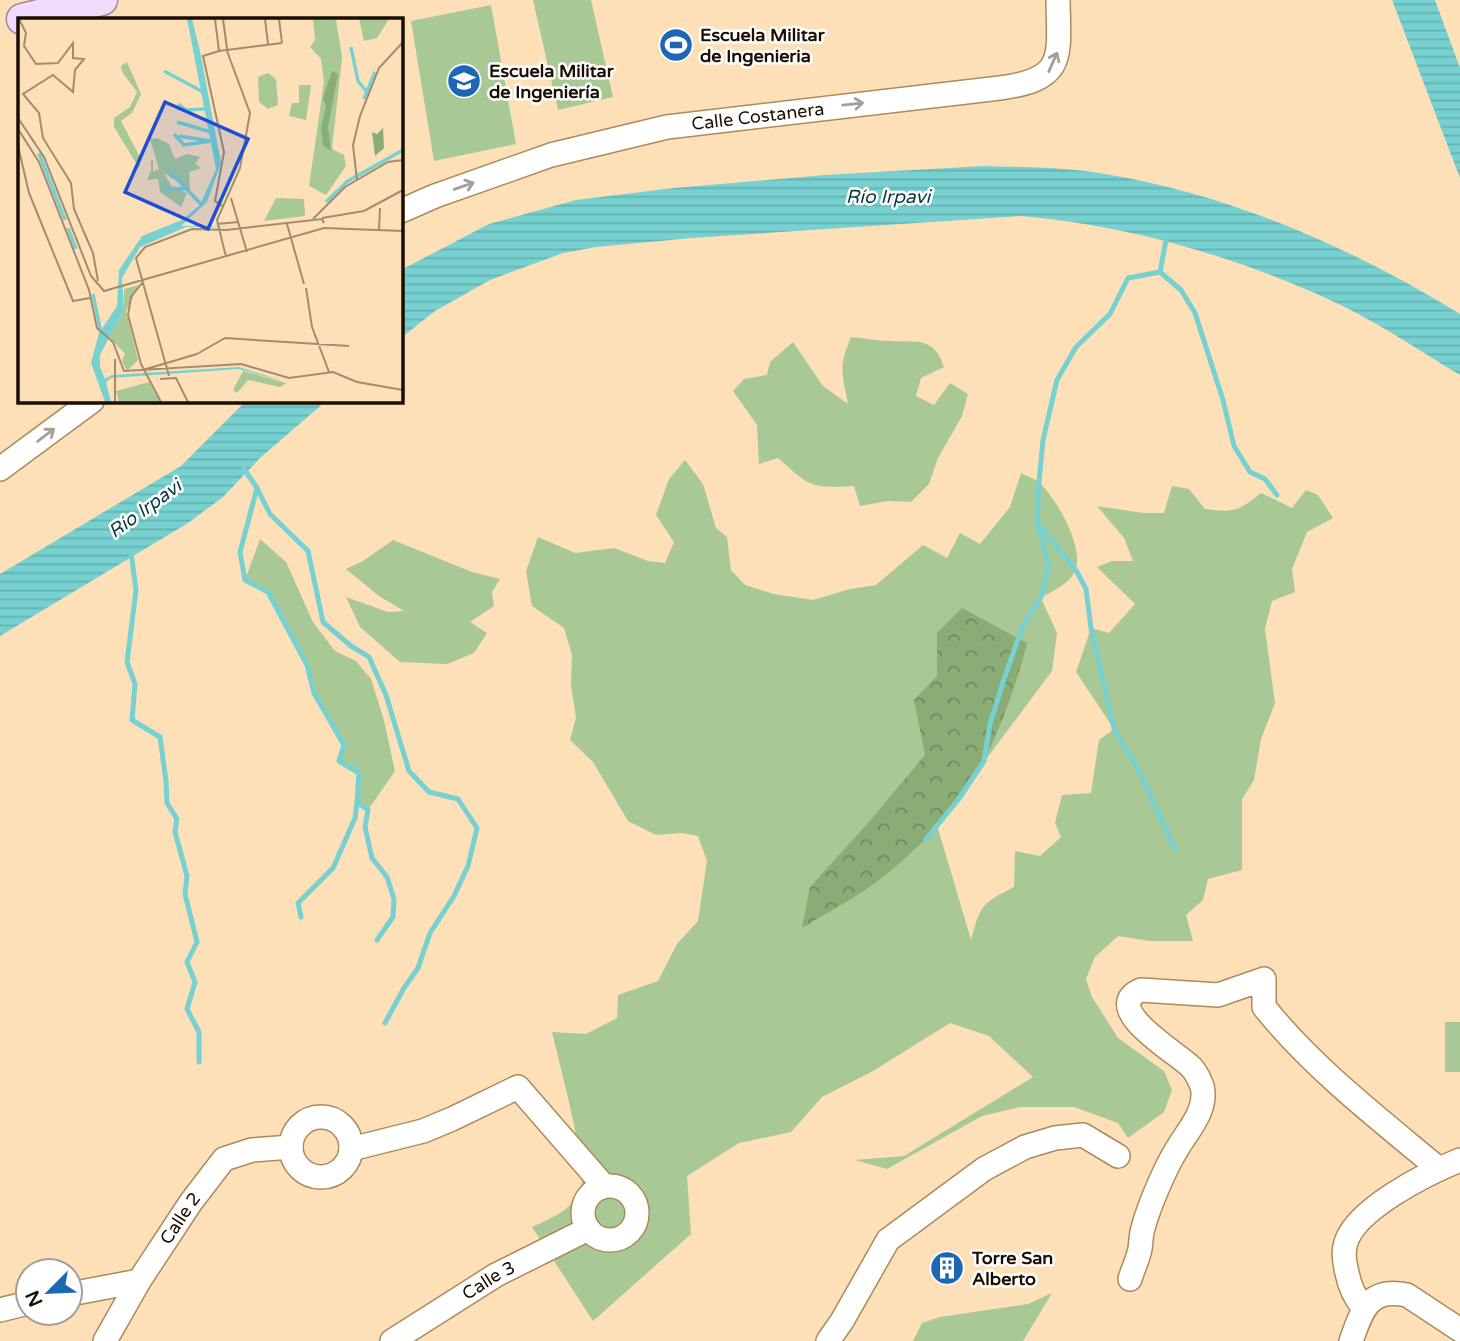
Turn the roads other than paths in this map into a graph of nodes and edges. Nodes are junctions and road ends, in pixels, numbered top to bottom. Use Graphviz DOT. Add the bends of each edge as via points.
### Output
graph roads {
  1 [pos="102,0"];
  2 [pos="1058,0"];
  3 [pos="29,18"];
  4 [pos="18,21"];
  5 [pos="0,25"];
  6 [pos="402,211"];
  7 [pos="91,402"];
  8 [pos="0,469"];
  9 [pos="291,1147"];
  10 [pos="351,1149"];
  11 [pos="1118,1156"];
  12 [pos="1460,1160"];
  13 [pos="1439,1169"];
  14 [pos="604,1186"];
  15 [pos="588,1229"];
  16 [pos="1130,1279"];
  17 [pos="139,1281"];
  18 [pos="84,1291"];
  19 [pos="1363,1307"];
  20 [pos="1460,1330"];
  21 [pos="105,1341"];
  22 [pos="392,1341"];
  23 [pos="828,1341"];
  24 [pos="1350,1341"];
  1 -- 3 [label="main road"];
  6 -- 2 [label="street, Calle Costanera, one-way" via="551,155 667,127 1034,81 1046,75 1054,63"];
  4 -- 5 [label="main road"];
  8 -- 7 [label="street, one-way"];
  9 -- 10 [label="street" via="306,1173 326,1177 343,1167"];
  9 -- 10 [label="street" via="297,1129 322,1117 346,1130"];
  9 -- 17 [label="street, Calle 2" via="252,1150 223,1159"];
  10 -- 14 [label="street" via="423,1131 518,1087"];
  11 -- 23 [label="street" via="1083,1135 1025,1147 984,1169 888,1240"];
  12 -- 13 [label="street"];
  13 -- 16 [label="street" via="1283,1030 1264,1007 1264,979 1218,995 1141,990 1132,994 1127,1004 1132,1014 1160,1044 1193,1068 1203,1100 1172,1157 1143,1227"];
  13 -- 19 [label="street" via="1367,1212 1351,1230 1344,1247 1345,1263 1350,1287"];
  14 -- 15 [label="street" via="584,1203"];
  14 -- 15 [label="street" via="629,1193 636,1218 620,1238 602,1238"];
  15 -- 22 [label="street, Calle 3" via="496,1275"];
  17 -- 18 [label="street"];
  17 -- 21 [label="street, Calle 2"];
  19 -- 20 [label="street" via="1377,1296 1407,1295"];
  19 -- 24 [label="street"];
}
